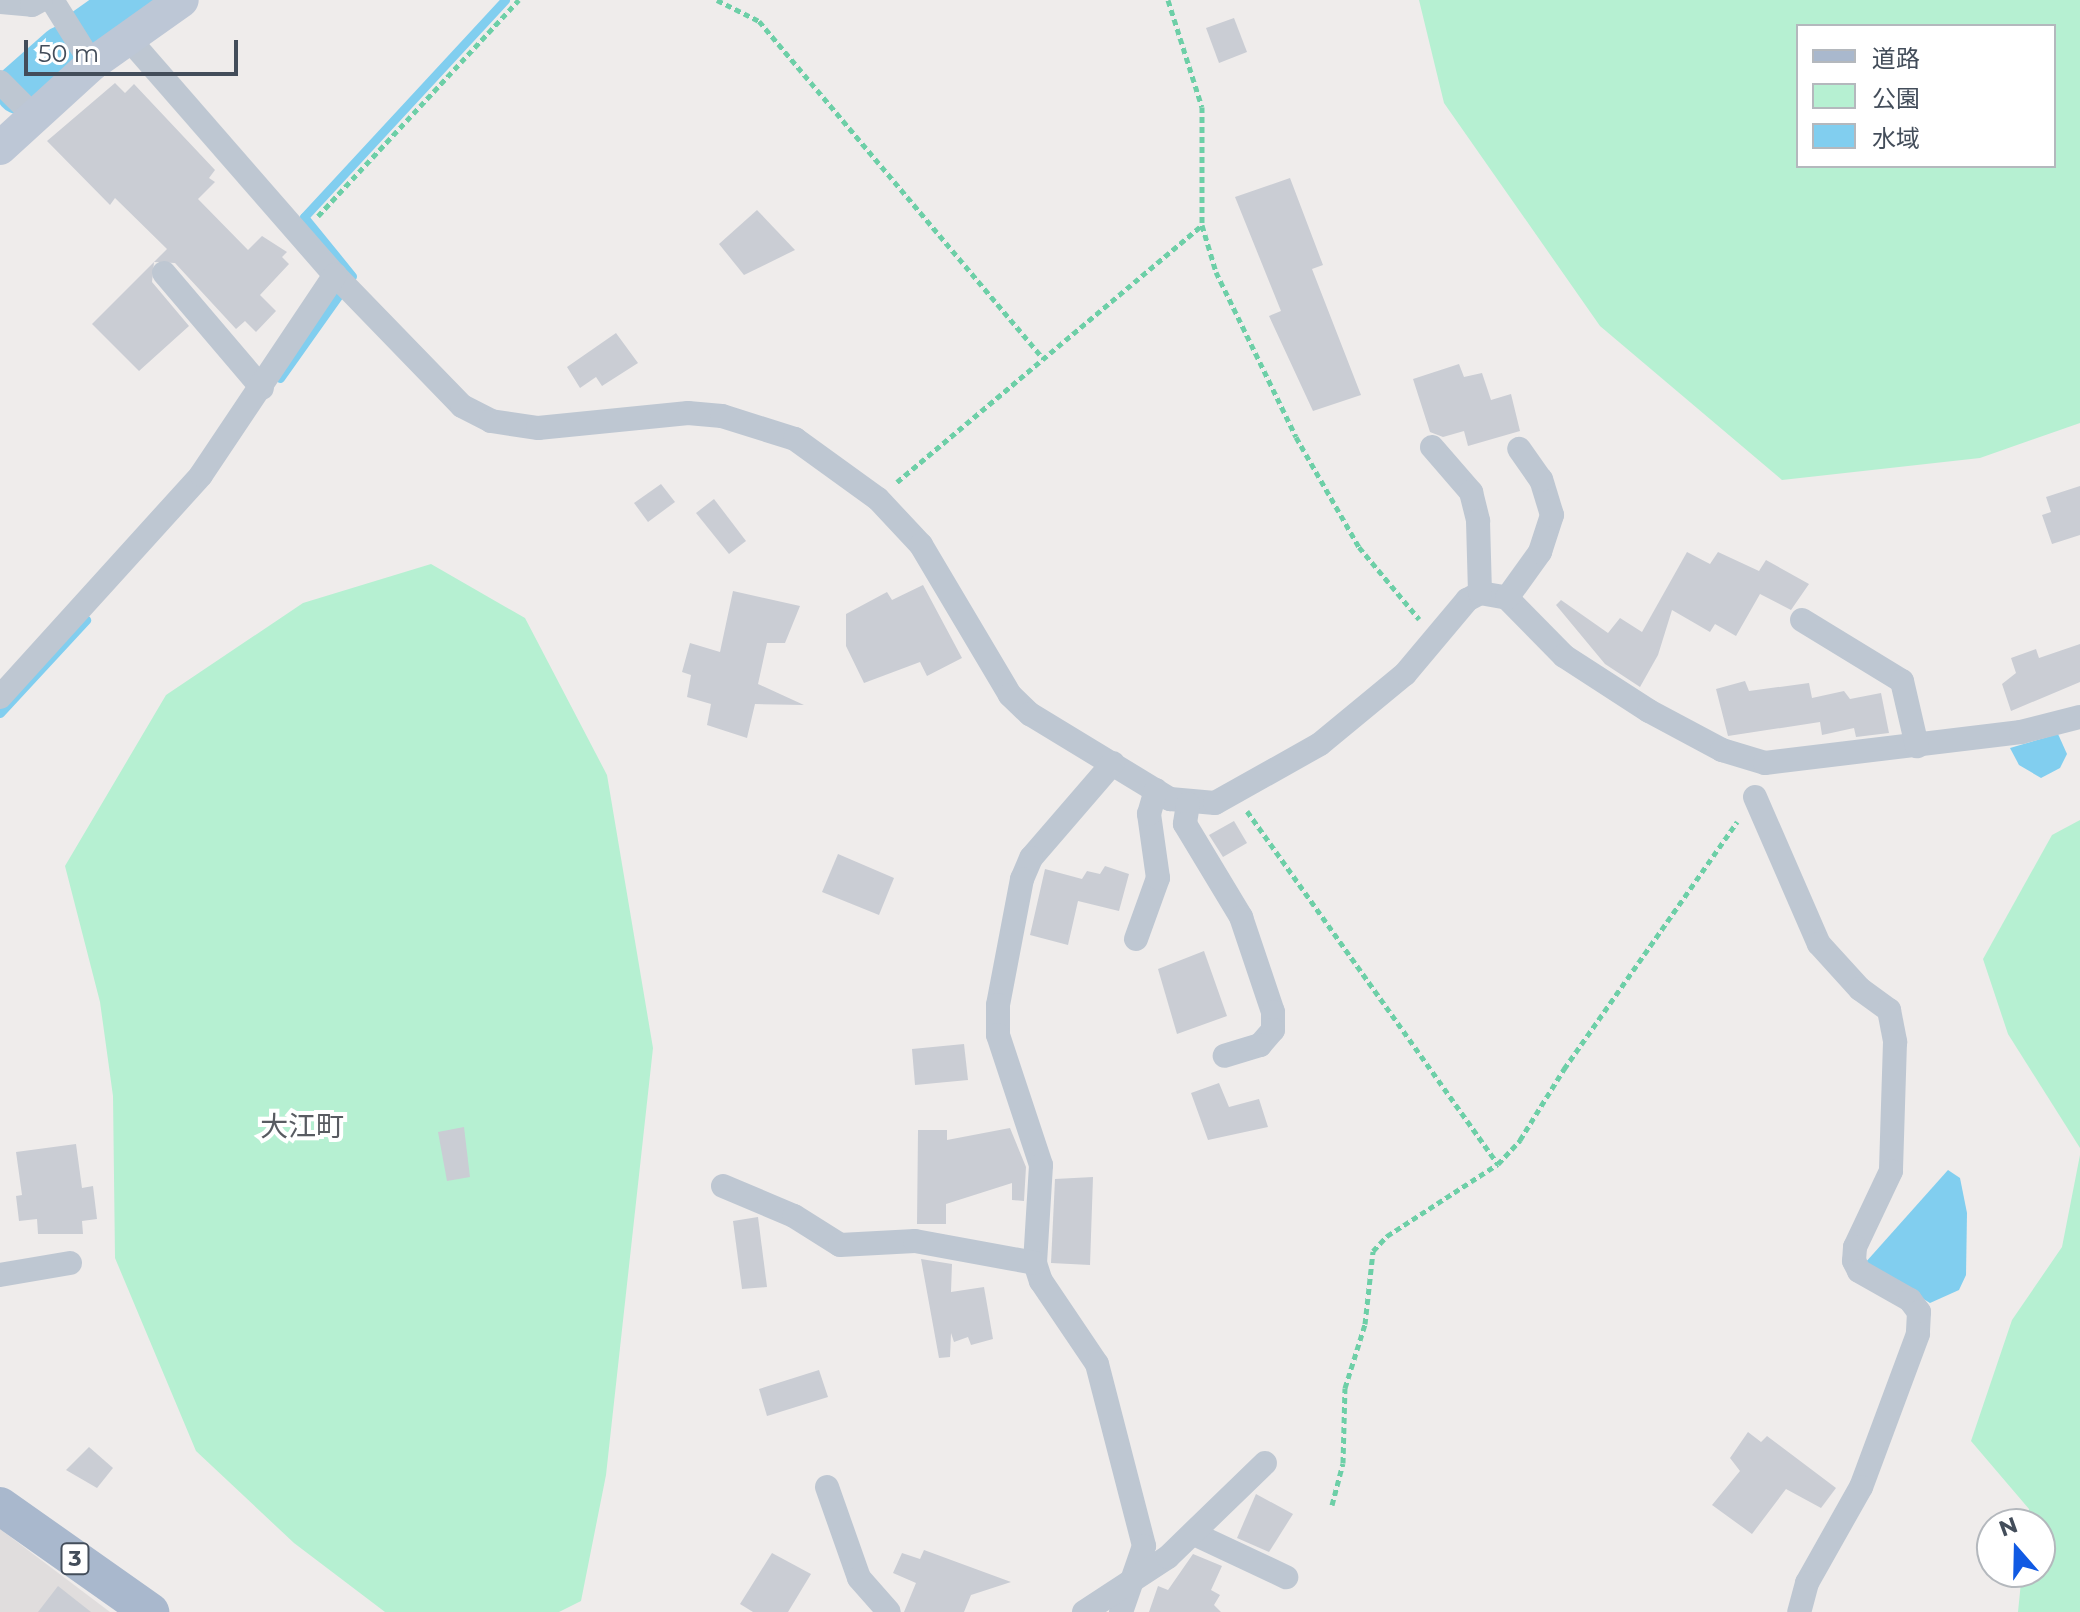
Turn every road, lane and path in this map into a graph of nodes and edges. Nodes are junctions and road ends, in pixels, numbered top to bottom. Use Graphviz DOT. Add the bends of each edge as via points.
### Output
graph roads {
  1 [pos="41,0"];
  2 [pos="52,0"];
  3 [pos="182,0"];
  4 [pos="519,0"];
  5 [pos="717,0"];
  6 [pos="1168,0"];
  7 [pos="0,2"];
  8 [pos="128,38"];
  9 [pos="92,64"];
  10 [pos="0,82"];
  11 [pos="34,116"];
  12 [pos="0,148"];
  13 [pos="315,219"];
  14 [pos="1202,225"];
  15 [pos="164,273"];
  16 [pos="335,275"];
  17 [pos="1043,358"];
  18 [pos="262,388"];
  19 [pos="1432,447"];
  20 [pos="1519,449"];
  21 [pos="878,499"];
  22 [pos="1480,593"];
  23 [pos="1507,598"];
  24 [pos="1802,620"];
  25 [pos="1433,636"];
  26 [pos="0,697"];
  27 [pos="2080,717"];
  28 [pos="1917,746"];
  29 [pos="1113,763"];
  30 [pos="1156,790"];
  31 [pos="1235,794"];
  32 [pos="1755,797"];
  33 [pos="1188,804"];
  34 [pos="1136,939"];
  35 [pos="1225,1056"];
  36 [pos="1498,1164"];
  37 [pos="723,1186"];
  38 [pos="70,1263"];
  39 [pos="1035,1263"];
  40 [pos="0,1275"];
  41 [pos="1265,1463"];
  42 [pos="827,1487"];
  43 [pos="1332,1505"];
  44 [pos="0,1506"];
  45 [pos="1194,1534"];
  46 [pos="1286,1577"];
  47 [pos="1134,1580"];
  48 [pos="150,1612"];
  49 [pos="889,1612"];
  50 [pos="1084,1612"];
  51 [pos="1121,1612"];
  52 [pos="1799,1612"];
  1 -- 7 [label="street" via="32,5"];
  2 -- 9 [label="street"];
  3 -- 8 [label="main road"];
  4 -- 13 [label="path"];
  5 -- 17 [label="path" via="754,17 767,30"];
  6 -- 14 [label="path" via="1202,107"];
  8 -- 9 [label="main road"];
  8 -- 16 [label="street"];
  9 -- 11 [label="main road"];
  10 -- 11 [label="street"];
  11 -- 12 [label="main road"];
  14 -- 17 [label="path"];
  14 -- 25 [label="path" via="1216,272 1296,437 1359,547"];
  15 -- 18 [label="street"];
  16 -- 18 [label="street"];
  16 -- 21 [label="street" via="440,388 491,421 538,428 688,413 722,416 795,439"];
  17 -- 21 [label="path"];
  18 -- 26 [label="street" via="201,475"];
  19 -- 22 [label="street" via="1471,492 1478,521"];
  20 -- 23 [label="street" via="1541,480 1552,515 1540,552"];
  21 -- 29 [label="street" via="921,545 1010,695 1030,714"];
  22 -- 23 [label="street"];
  22 -- 25 [label="street"];
  23 -- 28 [label="street" via="1564,656 1722,750 1765,763"];
  24 -- 28 [label="street" via="1902,681"];
  25 -- 31 [label="street" via="1405,674 1366,709 1320,744"];
  27 -- 28 [label="street" via="2021,732"];
  29 -- 30 [label="street"];
  29 -- 39 [label="street" via="1031,858 1022,879 998,1005 1006,1072 1041,1165"];
  30 -- 33 [label="street"];
  30 -- 34 [label="street" via="1149,814 1158,878"];
  31 -- 33 [label="street" via="1215,803"];
  31 -- 36 [label="path"];
  32 -- 36 [label="path" via="1520,1140"];
  32 -- 52 [label="street" via="1819,944 1860,989 1889,1010 1895,1042 1891,1171 1855,1247 1854,1261 1859,1271 1910,1300 1919,1312 1918,1334 1861,1487 1807,1583"];
  33 -- 35 [label="street" via="1185,824 1241,917 1273,1012 1273,1030 1260,1045"];
  36 -- 43 [label="path" via="1387,1236 1373,1251 1365,1324 1345,1388 1343,1463"];
  37 -- 39 [label="street" via="794,1216 840,1245 915,1241"];
  38 -- 40 [label="street"];
  39 -- 47 [label="street" via="1041,1281 1097,1364 1144,1546"];
  41 -- 45 [label="street"];
  42 -- 49 [label="street" via="859,1578"];
  44 -- 48 [label="main road, 3"];
  45 -- 46 [label="street"];
  45 -- 47 [label="street"];
  47 -- 50 [label="street"];
  47 -- 51 [label="street"];
}
